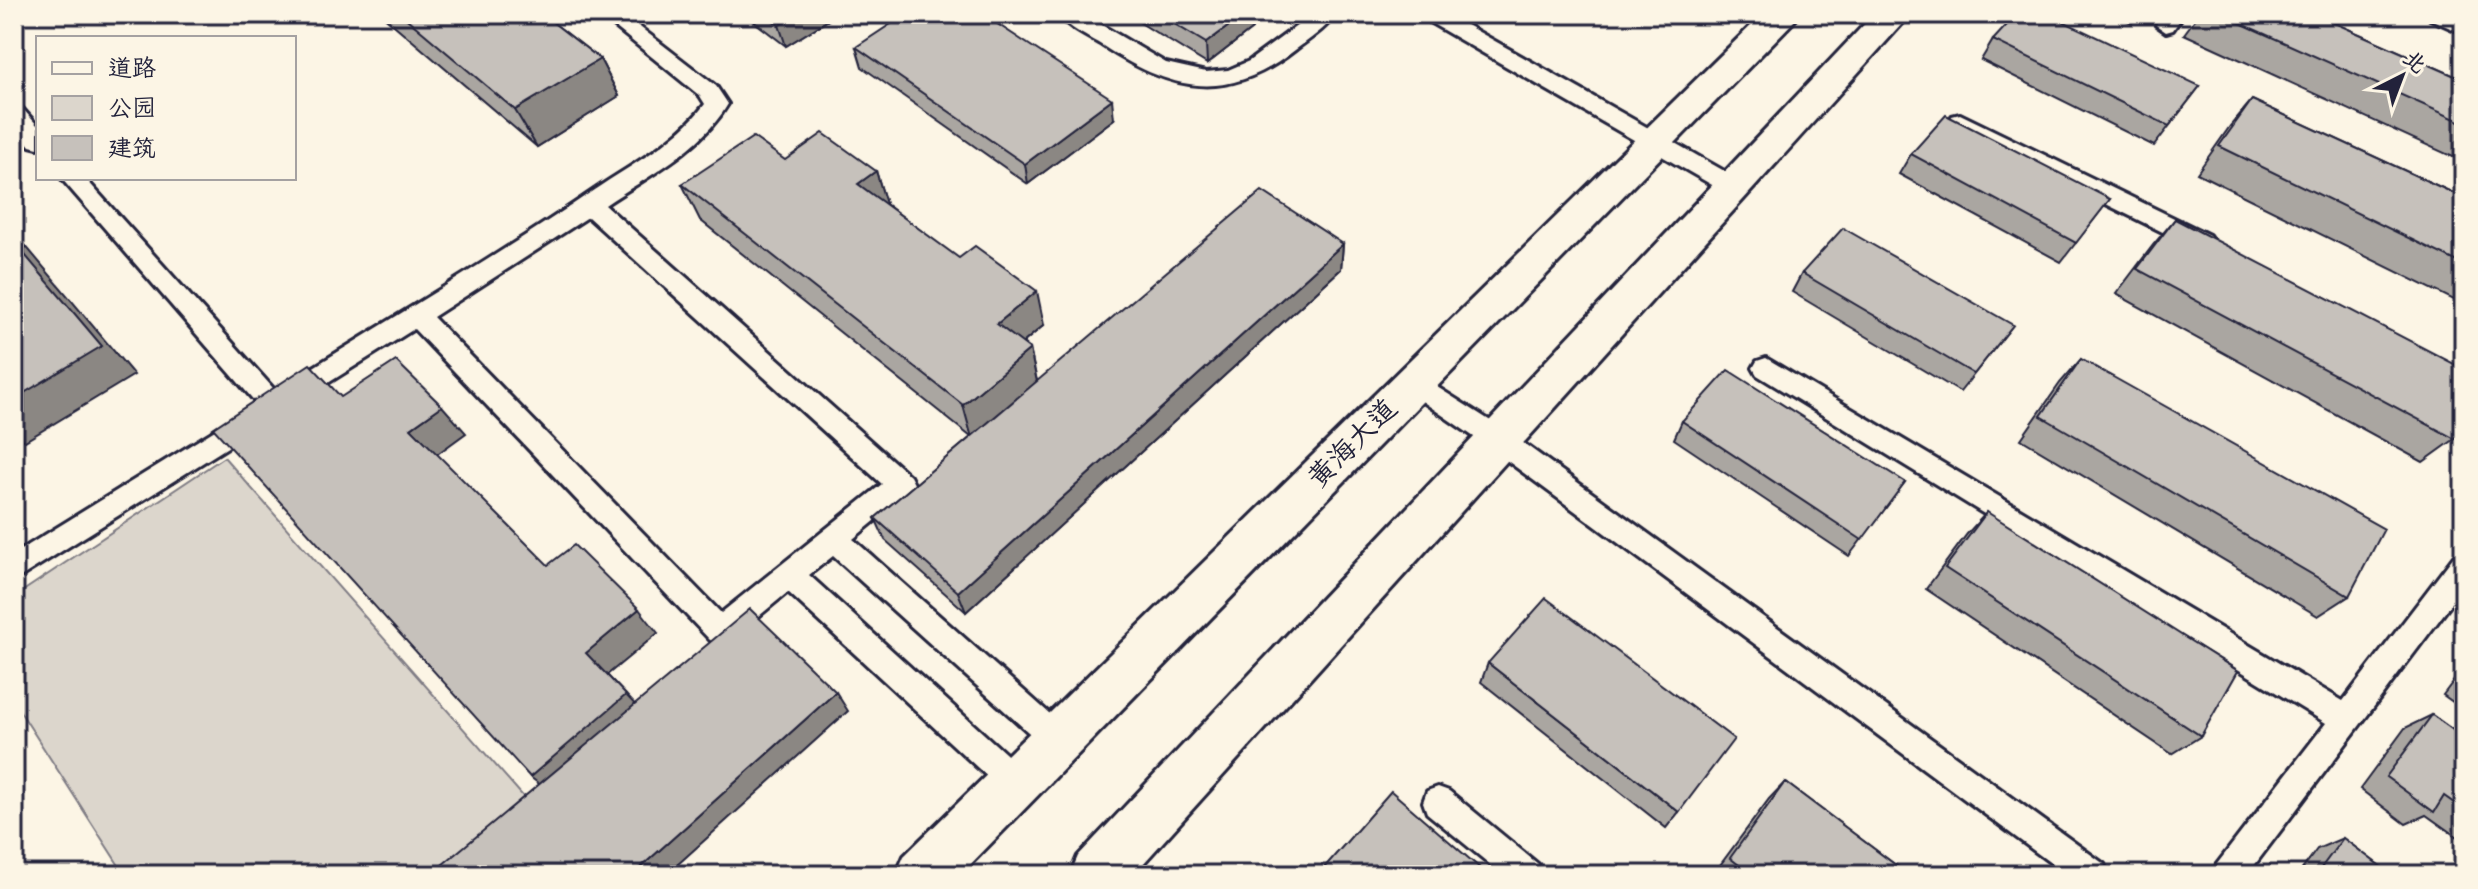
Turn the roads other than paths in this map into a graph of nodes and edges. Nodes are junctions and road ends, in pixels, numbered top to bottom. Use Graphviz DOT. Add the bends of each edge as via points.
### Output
graph roads {
  1 [pos="609,14"];
  2 [pos="1068,14"];
  3 [pos="1326,14"];
  4 [pos="1431,14"];
  5 [pos="1784,14"];
  6 [pos="1894,14"];
  7 [pos="2437,14"];
  8 [pos="2464,27"];
  9 [pos="14,113"];
  10 [pos="1960,122"];
  11 [pos="36,138"];
  12 [pos="1656,142"];
  13 [pos="74,180"];
  14 [pos="1734,187"];
  15 [pos="590,205"];
  16 [pos="2226,253"];
  17 [pos="416,315"];
  18 [pos="1766,368"];
  19 [pos="1415,383"];
  20 [pos="273,405"];
  21 [pos="1499,440"];
  22 [pos="833,539"];
  23 [pos="2464,565"];
  24 [pos="14,569"];
  25 [pos="789,575"];
  26 [pos="2347,720"];
  27 [pos="1058,740"];
  28 [pos="1016,783"];
  29 [pos="1438,802"];
  30 [pos="923,875"];
  31 [pos="1097,875"];
  32 [pos="1527,875"];
  33 [pos="2093,875"];
  34 [pos="2228,875"];
  1 -- 15 [label="lane" via="708,91 717,104 689,136"];
  2 -- 3 [label="lane" via="1158,69 1213,82 1259,65"];
  4 -- 12 [label="lane"];
  5 -- 12 [label="street, 黄海大道"];
  6 -- 14 [label="street"];
  7 -- 8 [label="lane"];
  9 -- 11 [label="lane"];
  10 -- 16 [label="lane"];
  12 -- 14 [label="lane"];
  12 -- 19 [label="street, 黄海大道"];
  13 -- 20 [label="lane"];
  14 -- 21 [label="street"];
  15 -- 17 [label="lane"];
  15 -- 22 [label="lane" via="901,484"];
  17 -- 20 [label="lane"];
  17 -- 25 [label="lane" via="720,631"];
  18 -- 26 [label="lane"];
  19 -- 21 [label="lane"];
  19 -- 27 [label="street, 黄海大道"];
  20 -- 24 [label="lane"];
  21 -- 31 [label="street"];
  21 -- 33 [label="lane"];
  22 -- 25 [label="lane"];
  22 -- 27 [label="lane"];
  23 -- 26 [label="lane"];
  25 -- 28 [label="lane"];
  26 -- 34 [label="lane"];
  27 -- 28 [label="street, 黄海大道"];
  28 -- 30 [label="street, 黄海大道"];
  29 -- 32 [label="lane"];
}
